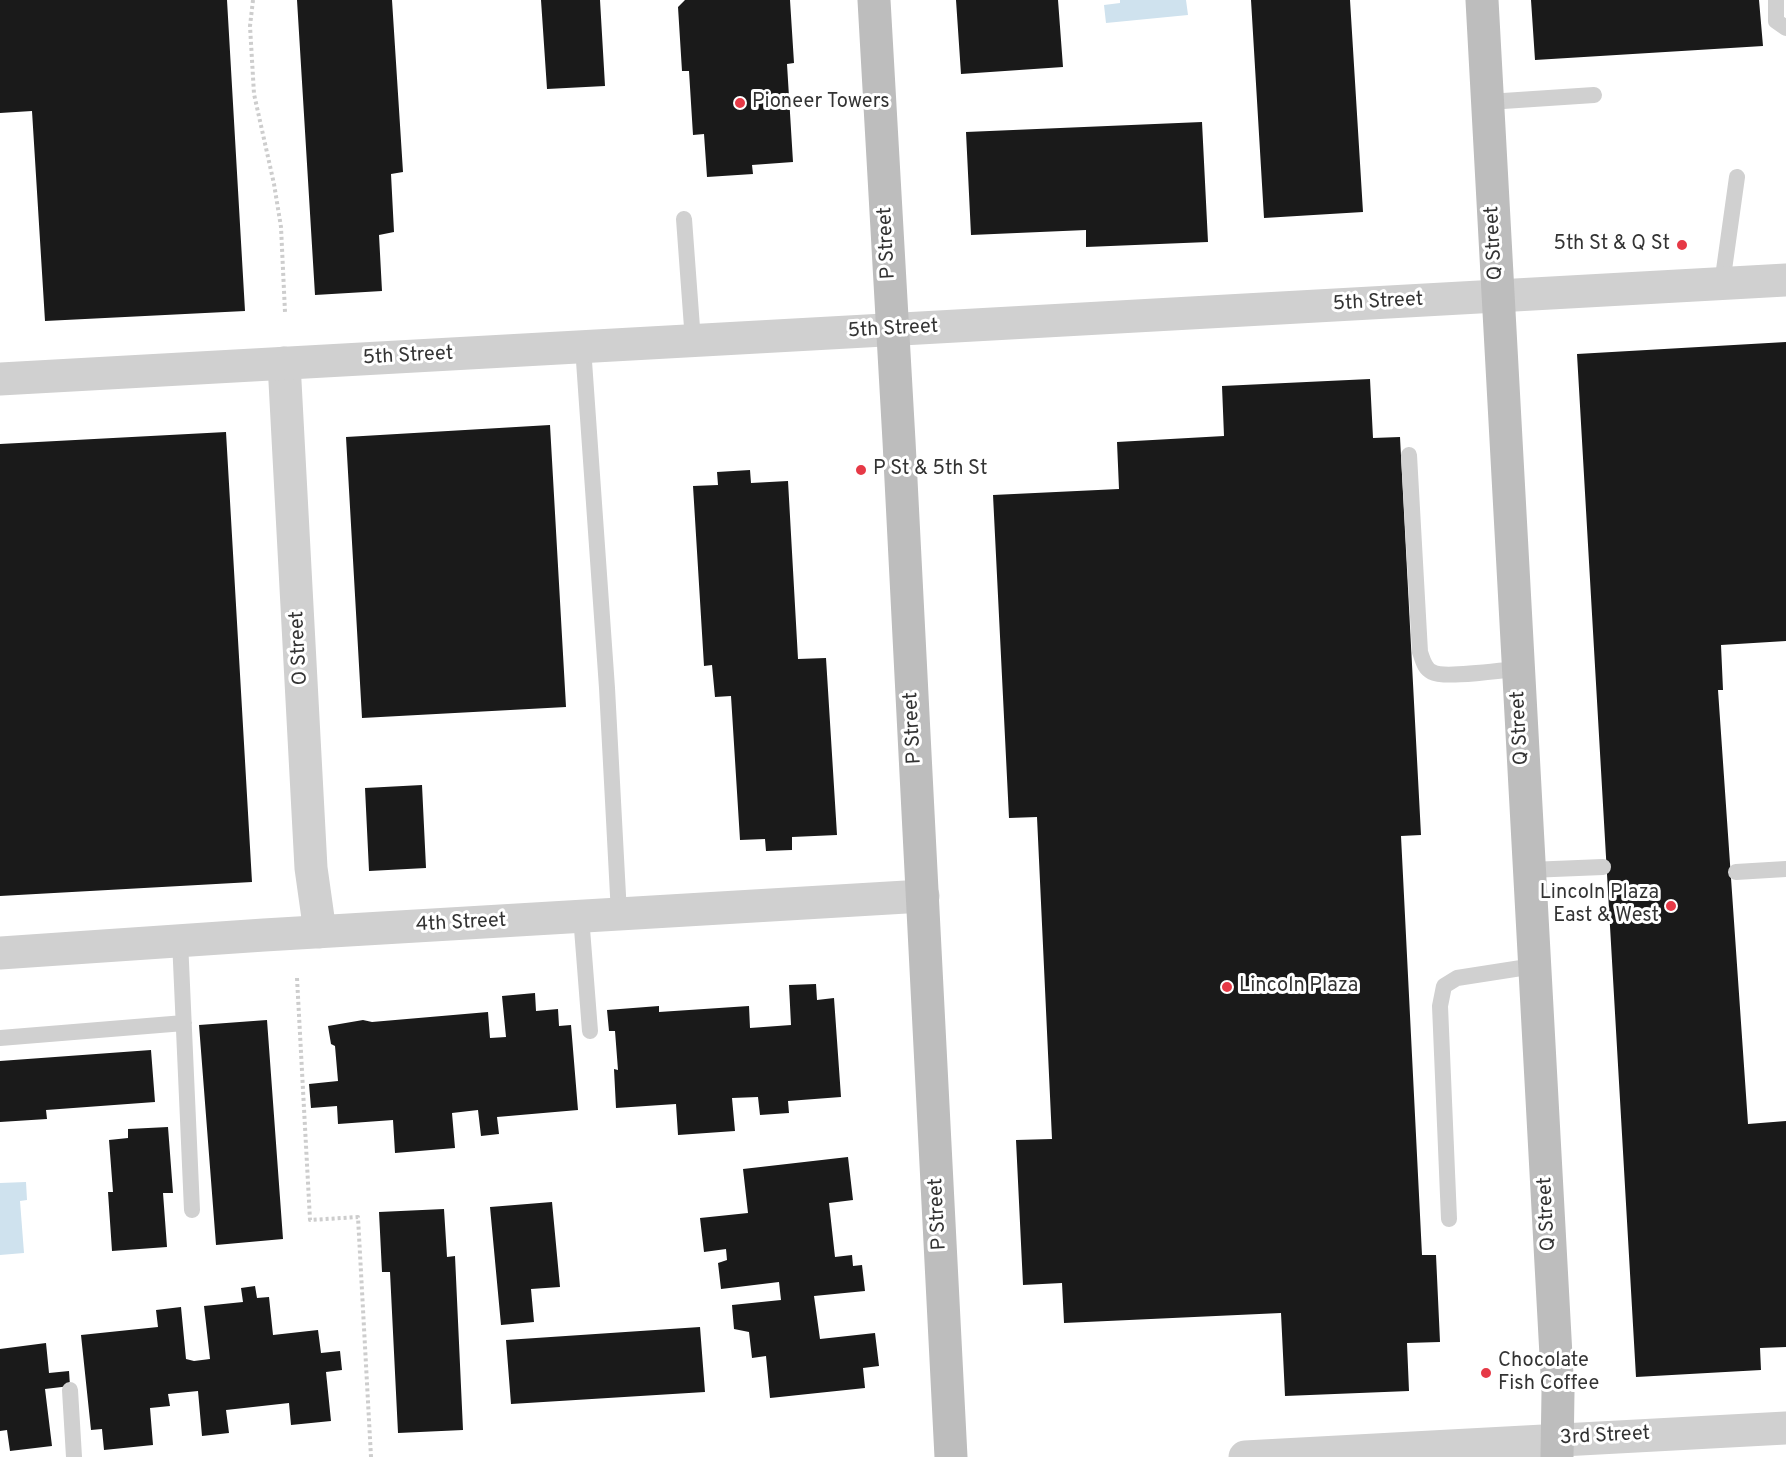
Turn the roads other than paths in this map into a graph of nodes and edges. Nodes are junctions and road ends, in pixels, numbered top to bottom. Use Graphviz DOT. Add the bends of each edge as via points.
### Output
graph roads {
  1 [pos="874,0"];
  2 [pos="1482,0"];
  3 [pos="1776,0"];
  4 [pos="1786,28"];
  5 [pos="1594,95"];
  6 [pos="1488,102"];
  7 [pos="1737,177"];
  8 [pos="684,219"];
  9 [pos="1786,280"];
  10 [pos="1722,284"];
  11 [pos="1498,297"];
  12 [pos="893,330"];
  13 [pos="693,341"];
  14 [pos="583,347"];
  15 [pos="284,363"];
  16 [pos="0,379"];
  17 [pos="1408,455"];
  18 [pos="1518,669"];
  19 [pos="1603,867"];
  20 [pos="1786,869"];
  21 [pos="1529,870"];
  22 [pos="1736,872"];
  23 [pos="923,896"];
  24 [pos="619,914"];
  25 [pos="581,916"];
  26 [pos="320,932"];
  27 [pos="180,940"];
  28 [pos="0,953"];
  29 [pos="1534,966"];
  30 [pos="184,1023"];
  31 [pos="590,1031"];
  32 [pos="0,1038"];
  33 [pos="192,1210"];
  34 [pos="1449,1219"];
  35 [pos="70,1390"];
  36 [pos="1786,1428"];
  37 [pos="1557,1448"];
  38 [pos="74,1457"];
  39 [pos="951,1457"];
  40 [pos="1245,1457"];
  1 -- 12 [label="main road, P Street"];
  2 -- 6 [label="main road, Q Street"];
  3 -- 4 [label="lane" via="1776,21"];
  5 -- 6 [label="lane"];
  6 -- 11 [label="main road, Q Street"];
  7 -- 10 [label="lane"];
  8 -- 13 [label="lane"];
  9 -- 10 [label="street, 5th Street"];
  10 -- 11 [label="street, 5th Street"];
  11 -- 12 [label="street, 5th Street"];
  11 -- 18 [label="main road, Q Street"];
  12 -- 13 [label="street, 5th Street"];
  12 -- 23 [label="main road, P Street"];
  13 -- 14 [label="street, 5th Street"];
  14 -- 15 [label="street, 5th Street"];
  14 -- 24 [label="lane"];
  15 -- 16 [label="street, 5th Street"];
  15 -- 26 [label="street, O Street" via="310,857"];
  17 -- 18 [label="lane" via="1419,652 1426,668 1434,674"];
  18 -- 21 [label="main road, Q Street"];
  19 -- 21 [label="lane"];
  20 -- 22 [label="lane"];
  21 -- 29 [label="main road, Q Street"];
  23 -- 24 [label="street, 4th Street"];
  23 -- 39 [label="main road, P Street"];
  24 -- 25 [label="street, 4th Street"];
  25 -- 26 [label="street, 4th Street"];
  25 -- 31 [label="lane"];
  26 -- 27 [label="street, 4th Street"];
  27 -- 28 [label="street, 4th Street"];
  27 -- 30 [label="lane"];
  29 -- 34 [label="lane" via="1457,978 1444,986 1440,1006"];
  29 -- 37 [label="main road, Q Street" via="1558,1395"];
  30 -- 32 [label="lane"];
  30 -- 33 [label="lane"];
  35 -- 38 [label="lane"];
  36 -- 37 [label="street, 3rd Street"];
  37 -- 40 [label="street, 3rd Street"];
}
